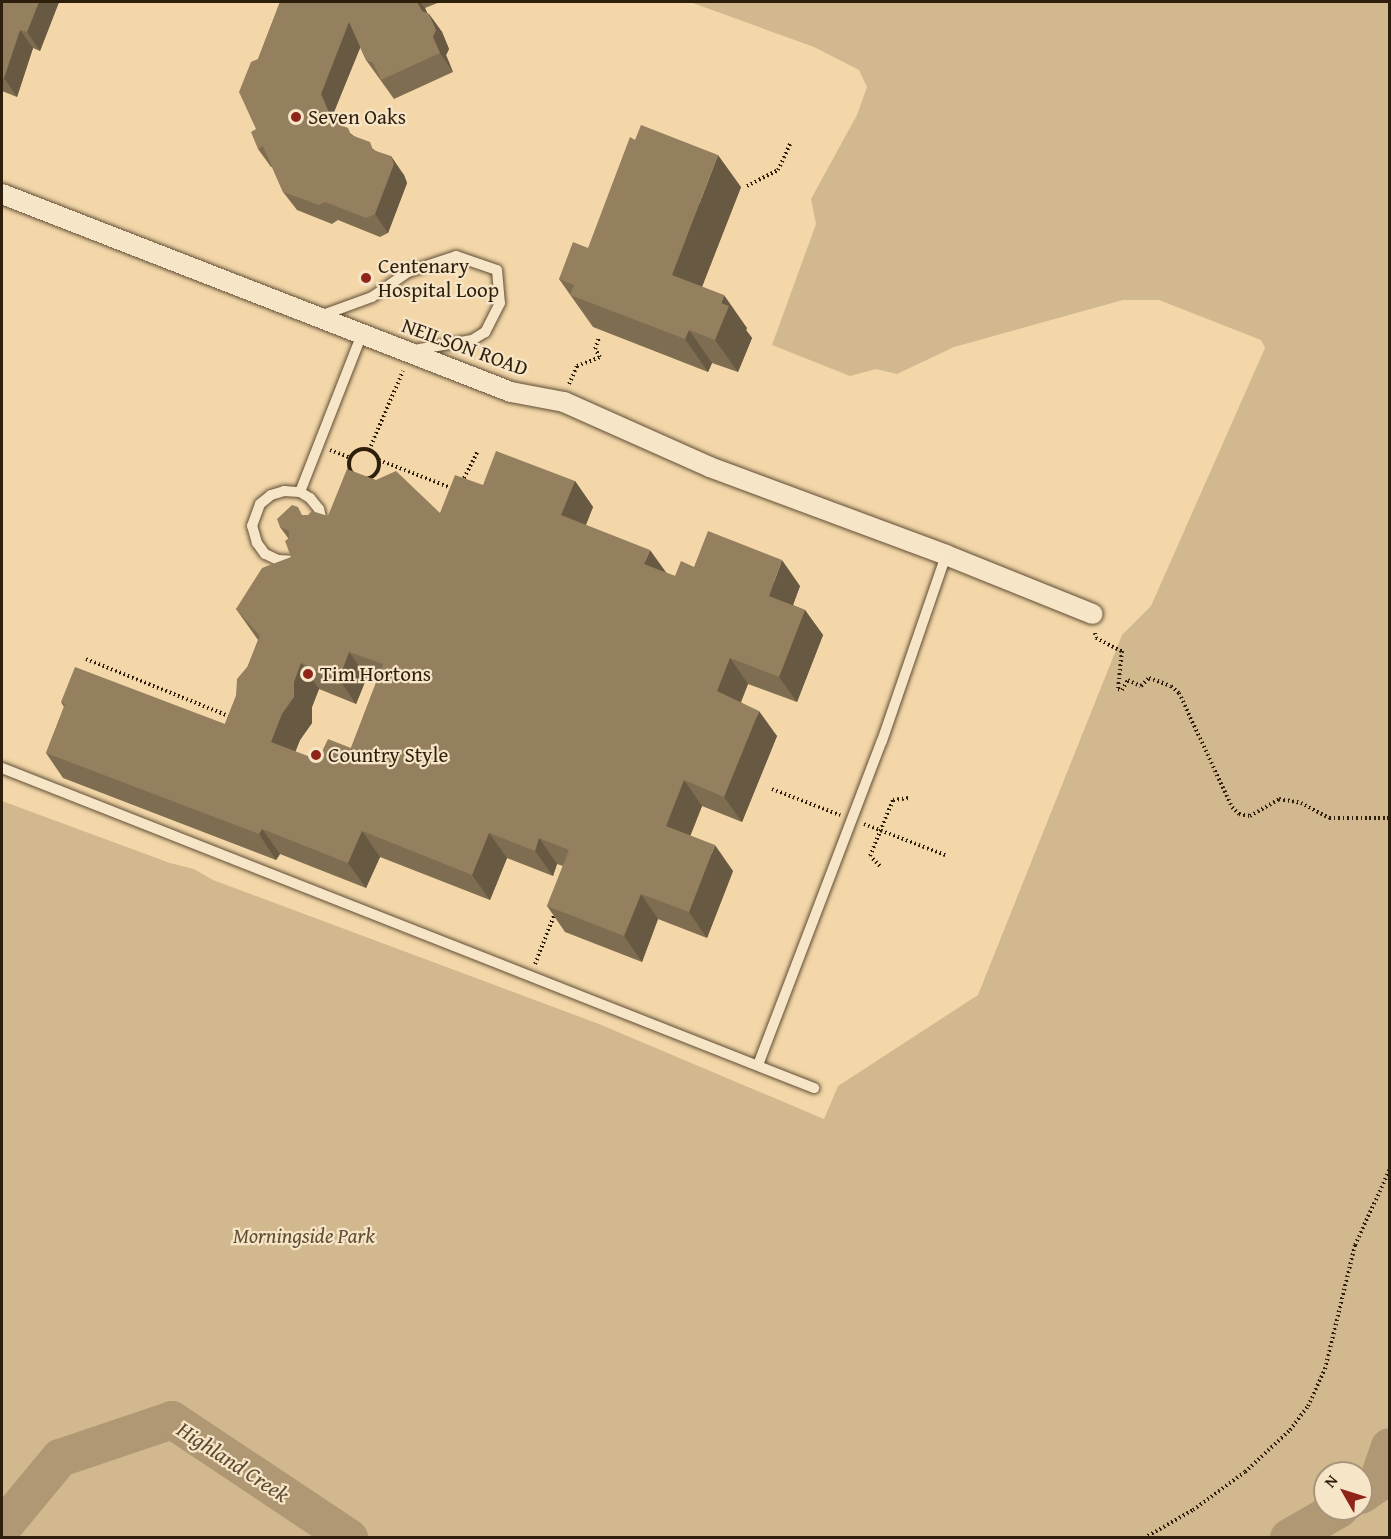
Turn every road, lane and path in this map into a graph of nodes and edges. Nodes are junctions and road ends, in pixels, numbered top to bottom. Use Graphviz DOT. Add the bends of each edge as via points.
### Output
graph roads {
  1 [pos="791,142"];
  2 [pos="747,186"];
  3 [pos="2,194"];
  4 [pos="318,317"];
  5 [pos="362,334"];
  6 [pos="599,338"];
  7 [pos="409,352"];
  8 [pos="564,402"];
  9 [pos="369,450"];
  10 [pos="477,452"];
  11 [pos="379,460"];
  12 [pos="357,477"];
  13 [pos="353,488"];
  14 [pos="300,492"];
  15 [pos="323,534"];
  16 [pos="946,555"];
  17 [pos="300,560"];
  18 [pos="1093,614"];
  19 [pos="86,659"];
  20 [pos="240,721"];
  21 [pos="2,768"];
  22 [pos="772,789"];
  23 [pos="909,798"];
  24 [pos="1389,818"];
  25 [pos="852,819"];
  26 [pos="881,830"];
  27 [pos="945,855"];
  28 [pos="880,866"];
  29 [pos="557,909"];
  30 [pos="530,976"];
  31 [pos="758,1065"];
  32 [pos="814,1088"];
  33 [pos="1389,1170"];
  34 [pos="1144,1538"];
  1 -- 2 [label="path" via="778,170"];
  3 -- 4 [label="street, NEILSON ROAD"];
  4 -- 5 [label="street, NEILSON ROAD"];
  4 -- 7 [label="lane" via="372,297 408,272 456,256 497,270 500,303 485,332 472,340"];
  5 -- 7 [label="street, NEILSON ROAD"];
  5 -- 14 [label="lane"];
  6 -- 8 [label="path" via="595,349 600,357 577,366"];
  7 -- 8 [label="street, NEILSON ROAD" via="511,392"];
  7 -- 9 [label="path"];
  8 -- 16 [label="street, NEILSON ROAD" via="710,467"];
  9 -- 11 [label="path"];
  9 -- 12 [label="path" via="357,451 351,458 351,471"];
  10 -- 11 [label="path" via="458,491"];
  11 -- 12 [label="path" via="372,477"];
  12 -- 13 [label="path"];
  14 -- 15 [label="lane" via="319,509"];
  14 -- 17 [label="lane" via="271,495 260,504 252,526 265,554 278,560"];
  16 -- 18 [label="street, NEILSON ROAD"];
  16 -- 25 [label="lane"];
  18 -- 24 [label="path" via="1096,638 1122,651 1118,689 1122,690 1128,680 1141,686 1149,678 1179,693 1232,807 1239,814 1250,816 1279,799 1300,803 1329,818"];
  19 -- 20 [label="path"];
  21 -- 30 [label="lane"];
  22 -- 25 [label="path"];
  23 -- 26 [label="path" via="893,800"];
  25 -- 26 [label="path"];
  25 -- 31 [label="lane"];
  26 -- 27 [label="path"];
  26 -- 28 [label="path" via="870,856"];
  29 -- 30 [label="path"];
  30 -- 31 [label="lane"];
  31 -- 32 [label="lane"];
  33 -- 34 [label="path" via="1355,1245 1325,1369 1308,1406 1290,1430 1245,1472 1193,1510"];
}
